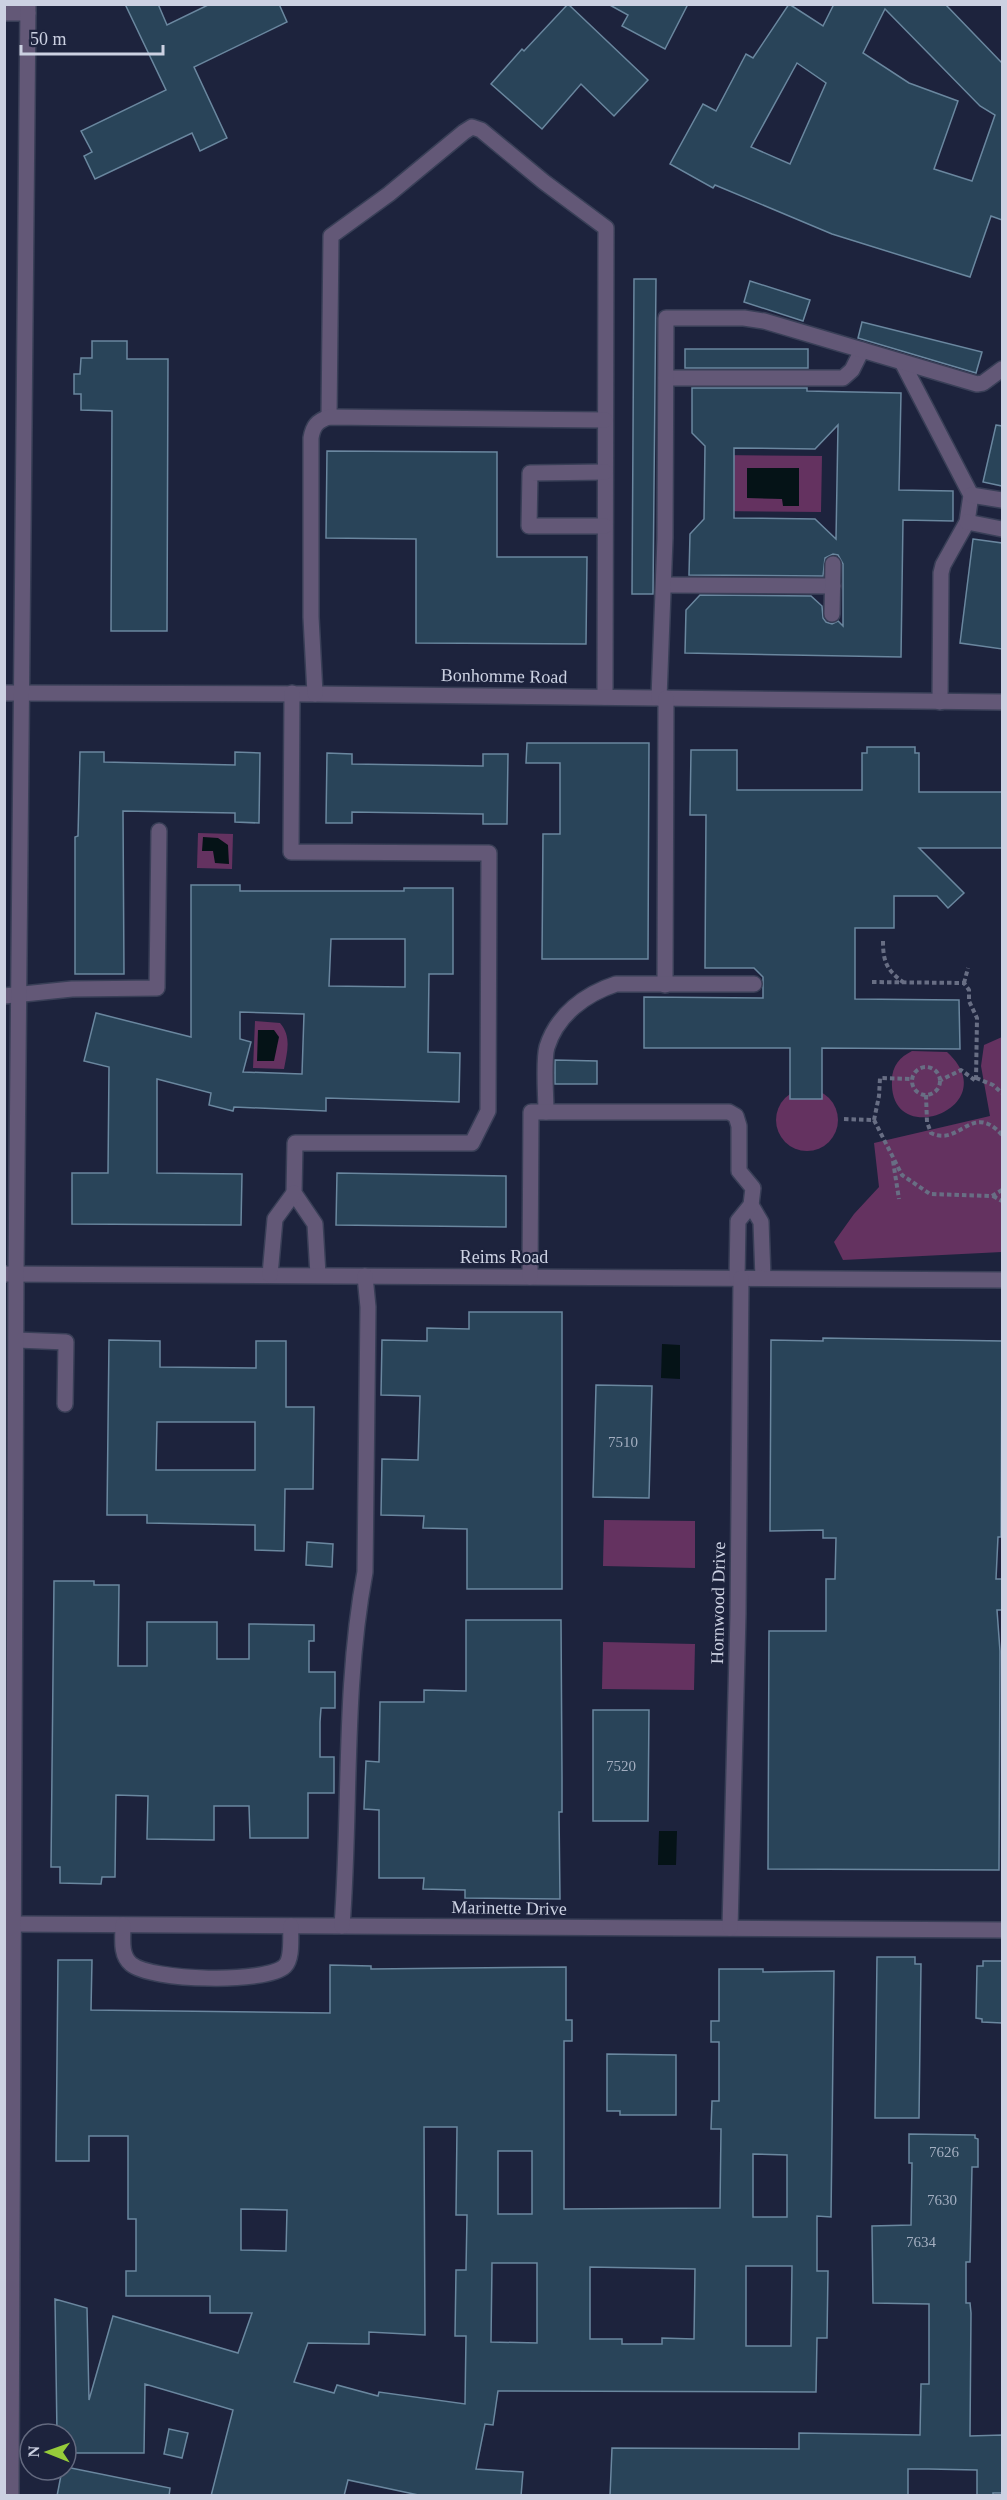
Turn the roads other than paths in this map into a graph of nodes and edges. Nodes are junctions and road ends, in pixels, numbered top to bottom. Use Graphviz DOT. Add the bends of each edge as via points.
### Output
graph roads {
  1 [pos="28,9"];
  2 [pos="4,13"];
  3 [pos="862,350"];
  4 [pos="902,362"];
  5 [pos="1002,369"];
  6 [pos="666,378"];
  7 [pos="329,417"];
  8 [pos="605,420"];
  9 [pos="605,472"];
  10 [pos="971,495"];
  11 [pos="1002,500"];
  12 [pos="967,522"];
  13 [pos="605,526"];
  14 [pos="1002,529"];
  15 [pos="833,564"];
  16 [pos="664,585"];
  17 [pos="833,585"];
  18 [pos="832,614"];
  19 [pos="4,693"];
  20 [pos="21,693"];
  21 [pos="292,693"];
  22 [pos="315,694"];
  23 [pos="604,697"];
  24 [pos="663,698"];
  25 [pos="940,702"];
  26 [pos="1002,702"];
  27 [pos="159,831"];
  28 [pos="754,984"];
  29 [pos="665,985"];
  30 [pos="4,996"];
  31 [pos="20,996"];
  32 [pos="546,1112"];
  33 [pos="11,1136"];
  34 [pos="294,1193"];
  35 [pos="751,1205"];
  36 [pos="10,1274"];
  37 [pos="270,1275"];
  38 [pos="318,1275"];
  39 [pos="365,1276"];
  40 [pos="530,1277"];
  41 [pos="739,1278"];
  42 [pos="763,1278"];
  43 [pos="1002,1280"];
  44 [pos="17,1340"];
  45 [pos="65,1404"];
  46 [pos="10,1449"];
  47 [pos="10,1719"];
  48 [pos="10,1754"];
  49 [pos="14,1924"];
  50 [pos="123,1925"];
  51 [pos="291,1926"];
  52 [pos="342,1926"];
  53 [pos="730,1928"];
  54 [pos="1002,1930"];
  55 [pos="10,2496"];
  1 -- 2 [label="street"];
  1 -- 20 [label="street"];
  3 -- 4 [label="street"];
  3 -- 6 [label="street" via="843,378"];
  3 -- 6 [label="street" via="754,319 666,318"];
  4 -- 5 [label="street" via="976,384"];
  4 -- 10 [label="street"];
  6 -- 16 [label="street"];
  7 -- 8 [label="street"];
  7 -- 8 [label="street" via="331,236 472,127 481,130 606,228"];
  7 -- 22 [label="street" via="319,420 311,438"];
  8 -- 9 [label="street"];
  9 -- 13 [label="street"];
  9 -- 13 [label="street" via="530,473 529,526"];
  10 -- 11 [label="street"];
  10 -- 12 [label="street"];
  12 -- 14 [label="street"];
  12 -- 25 [label="street" via="941,573"];
  13 -- 23 [label="street"];
  15 -- 17 [label="street"];
  16 -- 17 [label="street"];
  16 -- 24 [label="street"];
  17 -- 18 [label="street"];
  19 -- 20 [label="street, Bonhomme Road"];
  20 -- 21 [label="street, Bonhomme Road"];
  20 -- 31 [label="street"];
  21 -- 22 [label="street, Bonhomme Road"];
  21 -- 34 [label="street" via="291,852 489,853 489,1111 472,1143 295,1143"];
  22 -- 23 [label="street, Bonhomme Road"];
  23 -- 24 [label="street, Bonhomme Road"];
  24 -- 25 [label="street, Bonhomme Road"];
  24 -- 29 [label="street"];
  25 -- 26 [label="street, Bonhomme Road"];
  27 -- 31 [label="street" via="157,988 72,989"];
  28 -- 29 [label="street"];
  29 -- 32 [label="street" via="616,984 599,990 564,1015 546,1048"];
  30 -- 31 [label="street"];
  31 -- 33 [label="street"];
  32 -- 35 [label="street" via="729,1112 736,1116 739,1126 739,1171 753,1188"];
  32 -- 40 [label="street" via="531,1112"];
  33 -- 36 [label="street"];
  34 -- 37 [label="street" via="275,1219"];
  34 -- 38 [label="street" via="315,1224"];
  35 -- 41 [label="street, Hornwood Drive" via="738,1221"];
  35 -- 42 [label="street" via="761,1222"];
  36 -- 37 [label="street, Reims Road"];
  36 -- 44 [label="street"];
  37 -- 38 [label="street, Reims Road"];
  38 -- 39 [label="street, Reims Road"];
  39 -- 40 [label="street, Reims Road"];
  39 -- 52 [label="street" via="365,1572 352,1665"];
  40 -- 41 [label="street, Reims Road"];
  41 -- 42 [label="street, Reims Road"];
  41 -- 53 [label="street, Hornwood Drive" via="738,1614"];
  42 -- 43 [label="street, Reims Road"];
  44 -- 45 [label="street" via="66,1342"];
  44 -- 46 [label="street"];
  46 -- 47 [label="street"];
  47 -- 48 [label="street"];
  48 -- 49 [label="street"];
  49 -- 50 [label="street, Marinette Drive"];
  49 -- 55 [label="street"];
  50 -- 51 [label="street, Marinette Drive"];
  50 -- 51 [label="street" via="123,1950 133,1966 167,1975 234,1977 265,1975 284,1967 289,1961"];
  51 -- 52 [label="street, Marinette Drive"];
  52 -- 53 [label="street, Marinette Drive"];
  53 -- 54 [label="street, Marinette Drive"];
}
